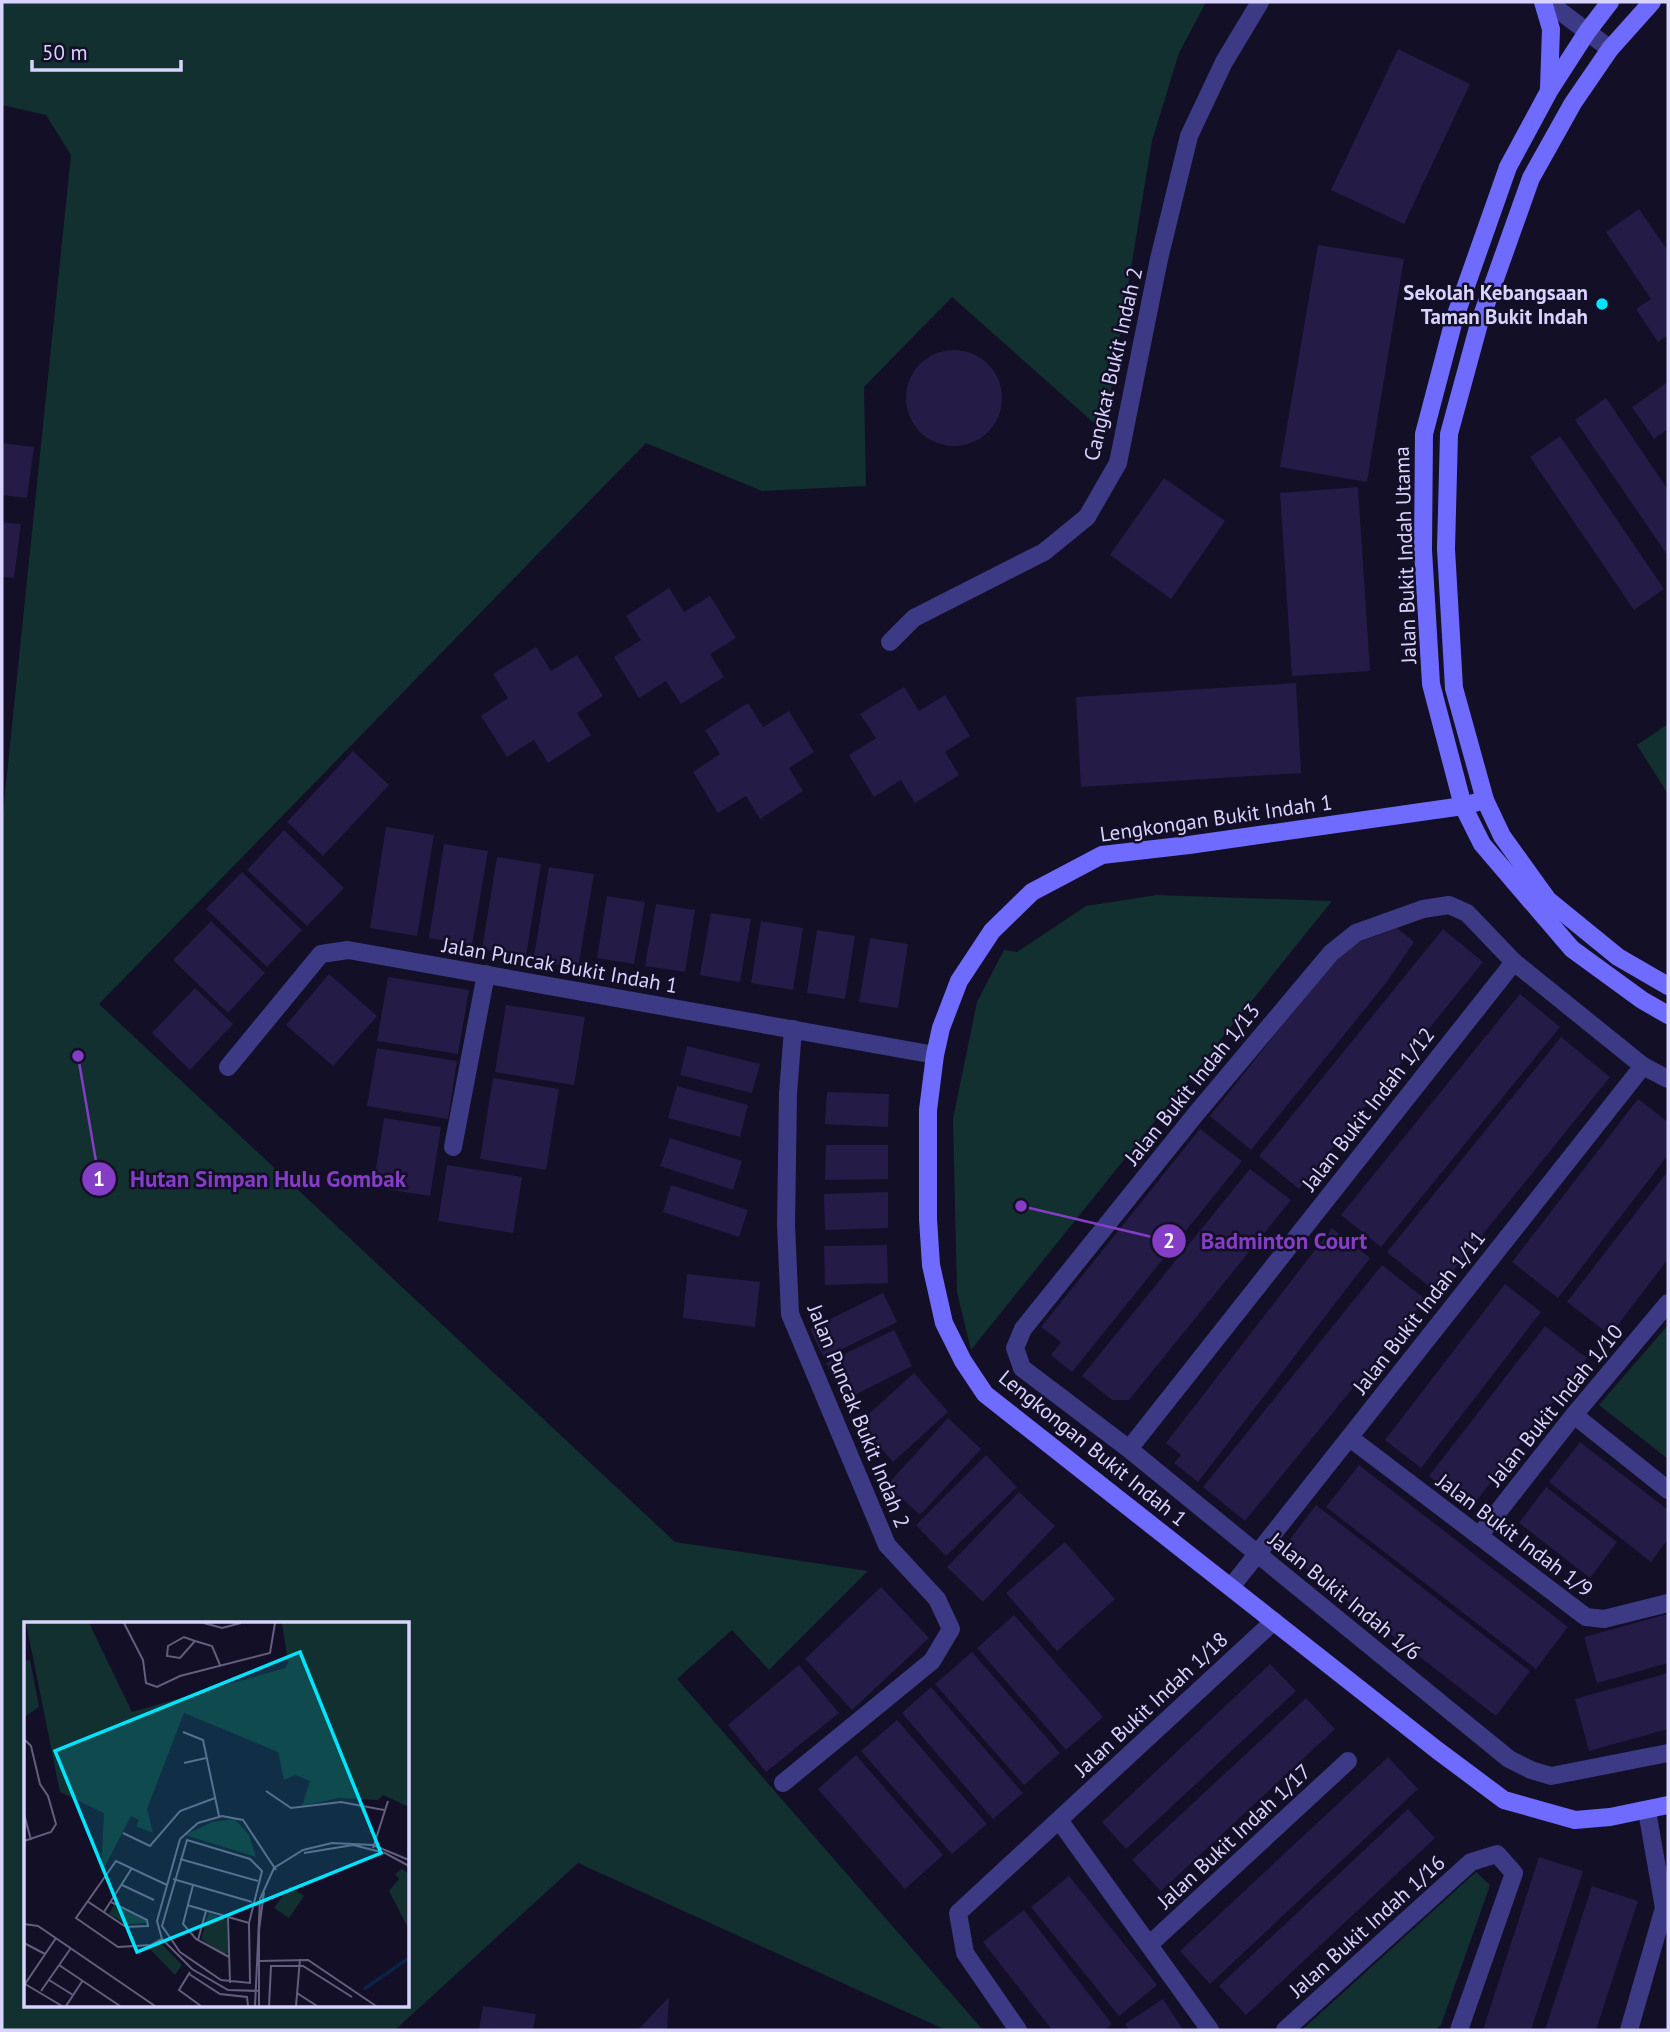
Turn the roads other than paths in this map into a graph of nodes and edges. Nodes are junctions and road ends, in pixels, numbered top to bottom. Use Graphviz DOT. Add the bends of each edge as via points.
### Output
graph roads {
  1 [pos="1260,2"];
  2 [pos="1545,2"];
  3 [pos="1610,2"];
  4 [pos="1652,2"];
  5 [pos="1587,32"];
  6 [pos="1611,49"];
  7 [pos="1549,91"];
  8 [pos="890,642"];
  9 [pos="1485,800"];
  10 [pos="1463,806"];
  11 [pos="1514,962"];
  12 [pos="486,974"];
  13 [pos="1668,986"];
  14 [pos="1668,1015"];
  15 [pos="793,1029"];
  16 [pos="935,1055"];
  17 [pos="1643,1066"];
  18 [pos="229,1067"];
  19 [pos="1668,1079"];
  20 [pos="453,1147"];
  21 [pos="1668,1303"];
  22 [pos="1022,1368"];
  23 [pos="1574,1415"];
  24 [pos="1350,1438"];
  25 [pos="1129,1449"];
  26 [pos="1668,1490"];
  27 [pos="1479,1536"];
  28 [pos="1256,1553"];
  29 [pos="1231,1587"];
  30 [pos="1668,1603"];
  31 [pos="1274,1622"];
  32 [pos="1668,1753"];
  33 [pos="1348,1761"];
  34 [pos="783,1783"];
  35 [pos="1668,1805"];
  36 [pos="1647,1811"];
  37 [pos="1059,1820"];
  38 [pos="1150,1944"];
  39 [pos="1018,2030"];
  40 [pos="1210,2030"];
  41 [pos="1285,2030"];
  42 [pos="1458,2030"];
  43 [pos="1629,2030"];
  1 -- 8 [label="street, Cangkat Bukit Indah 2" via="1224,62 1189,136 1118,463 1094,506 1044,552 914,618"];
  2 -- 5 [label="street"];
  2 -- 7 [label="street" via="1551,29"];
  3 -- 5 [label="street, Jalan Bukit Indah Utama"];
  4 -- 6 [label="street, Jalan Bukit Indah Utama"];
  5 -- 6 [label="street"];
  5 -- 7 [label="street, Jalan Bukit Indah Utama"];
  6 -- 9 [label="street, Jalan Bukit Indah Utama" via="1573,103 1531,178 1479,324 1450,435 1446,549 1454,688"];
  7 -- 10 [label="street, Jalan Bukit Indah Utama" via="1508,167 1482,238 1454,320 1424,434 1423,550 1431,684"];
  9 -- 10 [label="street, Lengkongan Bukit Indah 1"];
  9 -- 13 [label="street, Jalan Bukit Indah Utama" via="1502,836 1548,900 1618,957"];
  10 -- 14 [label="street, Jalan Bukit Indah Utama" via="1482,844 1572,949"];
  10 -- 16 [label="street, Lengkongan Bukit Indah 1" via="1102,855 1032,892 992,931 960,981"];
  11 -- 17 [label="street"];
  11 -- 22 [label="street, Jalan Bukit Indah 1/13" via="1466,913 1449,905 1423,909 1356,933 1331,953 1023,1329 1015,1348"];
  11 -- 25 [label="street, Jalan Bukit Indah 1/12"];
  12 -- 15 [label="street, Jalan Puncak Bukit Indah 1"];
  12 -- 18 [label="street, Jalan Puncak Bukit Indah 1" via="348,950 321,954"];
  12 -- 20 [label="street"];
  15 -- 16 [label="street, Jalan Puncak Bukit Indah 1"];
  15 -- 34 [label="street, Jalan Puncak Bukit Indah 2" via="787,1185 790,1314 887,1545 937,1600 951,1629 932,1661"];
  16 -- 29 [label="street, Lengkongan Bukit Indah 1" via="928,1110 931,1265 944,1323 962,1362 985,1394"];
  17 -- 19 [label="street"];
  17 -- 24 [label="street, Jalan Bukit Indah 1/11"];
  21 -- 23 [label="street, Jalan Bukit Indah 1/10"];
  22 -- 25 [label="street, Jalan Bukit Indah 1/6"];
  23 -- 26 [label="street"];
  23 -- 27 [label="street, Jalan Bukit Indah 1/10"];
  24 -- 27 [label="street, Jalan Bukit Indah 1/9"];
  24 -- 28 [label="street, Jalan Bukit Indah 1/11"];
  25 -- 28 [label="street, Jalan Bukit Indah 1/6"];
  27 -- 30 [label="street, Jalan Bukit Indah 1/9" via="1586,1617 1604,1619"];
  28 -- 29 [label="street, Jalan Bukit Indah 1/11"];
  28 -- 32 [label="street, Jalan Bukit Indah 1/6" via="1509,1759 1531,1770 1551,1776"];
  29 -- 31 [label="street, Lengkongan Bukit Indah 1"];
  31 -- 36 [label="street, Lengkongan Bukit Indah 1" via="1504,1800 1575,1820"];
  31 -- 37 [label="street, Jalan Bukit Indah 1/18"];
  33 -- 38 [label="street, Jalan Bukit Indah 1/17"];
  35 -- 36 [label="street, Lengkongan Bukit Indah 1"];
  36 -- 43 [label="street" via="1664,1908"];
  37 -- 38 [label="street"];
  37 -- 39 [label="street, Jalan Bukit Indah 1/18" via="958,1913 965,1953"];
  38 -- 40 [label="street"];
  41 -- 42 [label="street, Jalan Bukit Indah 1/16" via="1471,1863 1497,1854 1514,1873"];
}
